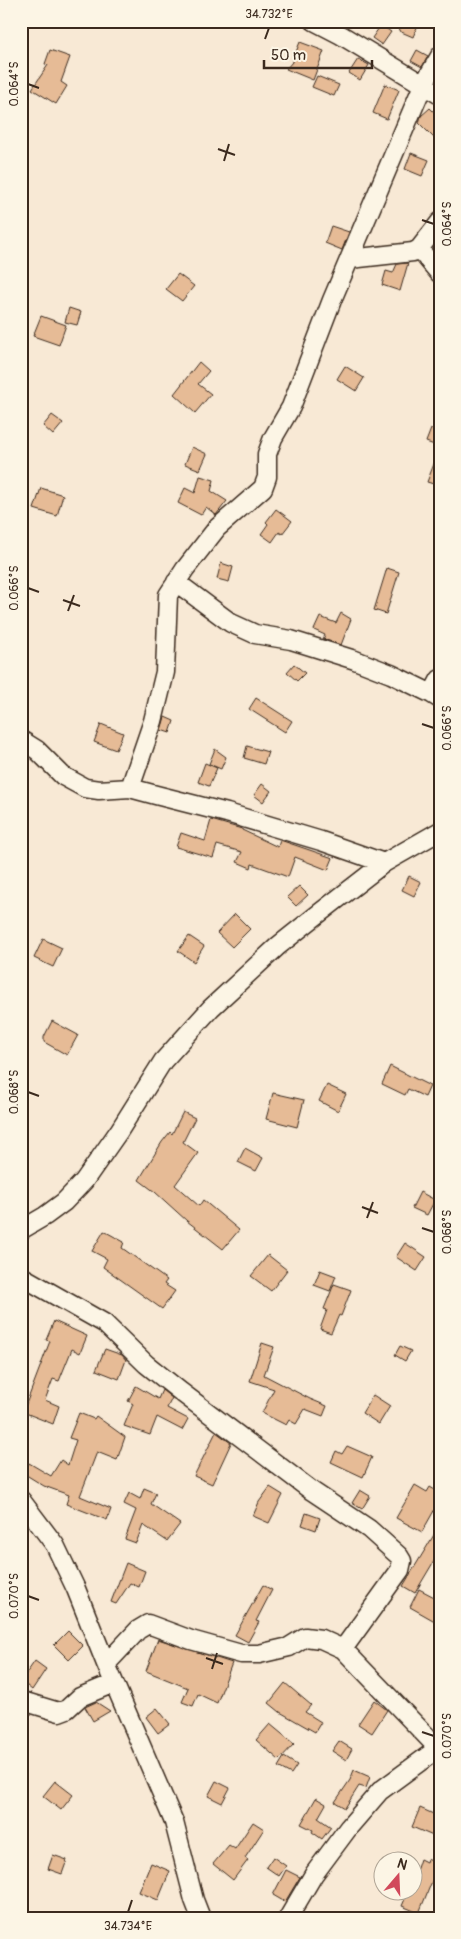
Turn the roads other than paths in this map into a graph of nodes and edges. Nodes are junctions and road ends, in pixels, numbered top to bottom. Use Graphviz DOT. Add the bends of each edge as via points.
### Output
graph roads {
  1 [pos="314,21"];
  2 [pos="440,56"];
  3 [pos="423,85"];
  4 [pos="440,95"];
  5 [pos="440,222"];
  6 [pos="419,249"];
  7 [pos="350,259"];
  8 [pos="440,274"];
  9 [pos="176,582"];
  10 [pos="437,690"];
  11 [pos="21,740"];
  12 [pos="130,788"];
  13 [pos="440,831"];
  14 [pos="384,863"];
  15 [pos="21,1230"];
  16 [pos="21,1276"];
  17 [pos="21,1500"];
  18 [pos="343,1649"];
  19 [pos="106,1664"];
  20 [pos="114,1683"];
  21 [pos="21,1702"];
  22 [pos="439,1748"];
  23 [pos="201,1918"];
  24 [pos="288,1918"];
  1 -- 3 [label="street"];
  2 -- 3 [label="street"];
  3 -- 4 [label="street"];
  3 -- 7 [label="street"];
  5 -- 6 [label="street"];
  6 -- 7 [label="street"];
  6 -- 8 [label="street"];
  7 -- 9 [label="street" via="291,407 266,454 267,477 263,488 217,528"];
  9 -- 10 [label="street" via="231,623 255,634 291,640"];
  9 -- 12 [label="street" via="168,595 165,672"];
  11 -- 12 [label="street" via="79,786 99,790"];
  12 -- 14 [label="street" via="322,841"];
  13 -- 14 [label="street"];
  14 -- 15 [label="street" via="278,946 211,1008 163,1061 84,1181 64,1202"];
  16 -- 18 [label="street" via="104,1323 146,1364 181,1392 312,1491 369,1529 399,1556 402,1561 400,1570"];
  17 -- 19 [label="street" via="54,1545 76,1589"];
  18 -- 19 [label="street" via="321,1639 305,1637 288,1647 259,1654 241,1654 148,1624 138,1630"];
  18 -- 22 [label="street"];
  19 -- 20 [label="street"];
  20 -- 21 [label="street" via="80,1697 59,1712"];
  20 -- 23 [label="street" via="174,1822"];
  22 -- 24 [label="street" via="380,1791 314,1874"];
}
